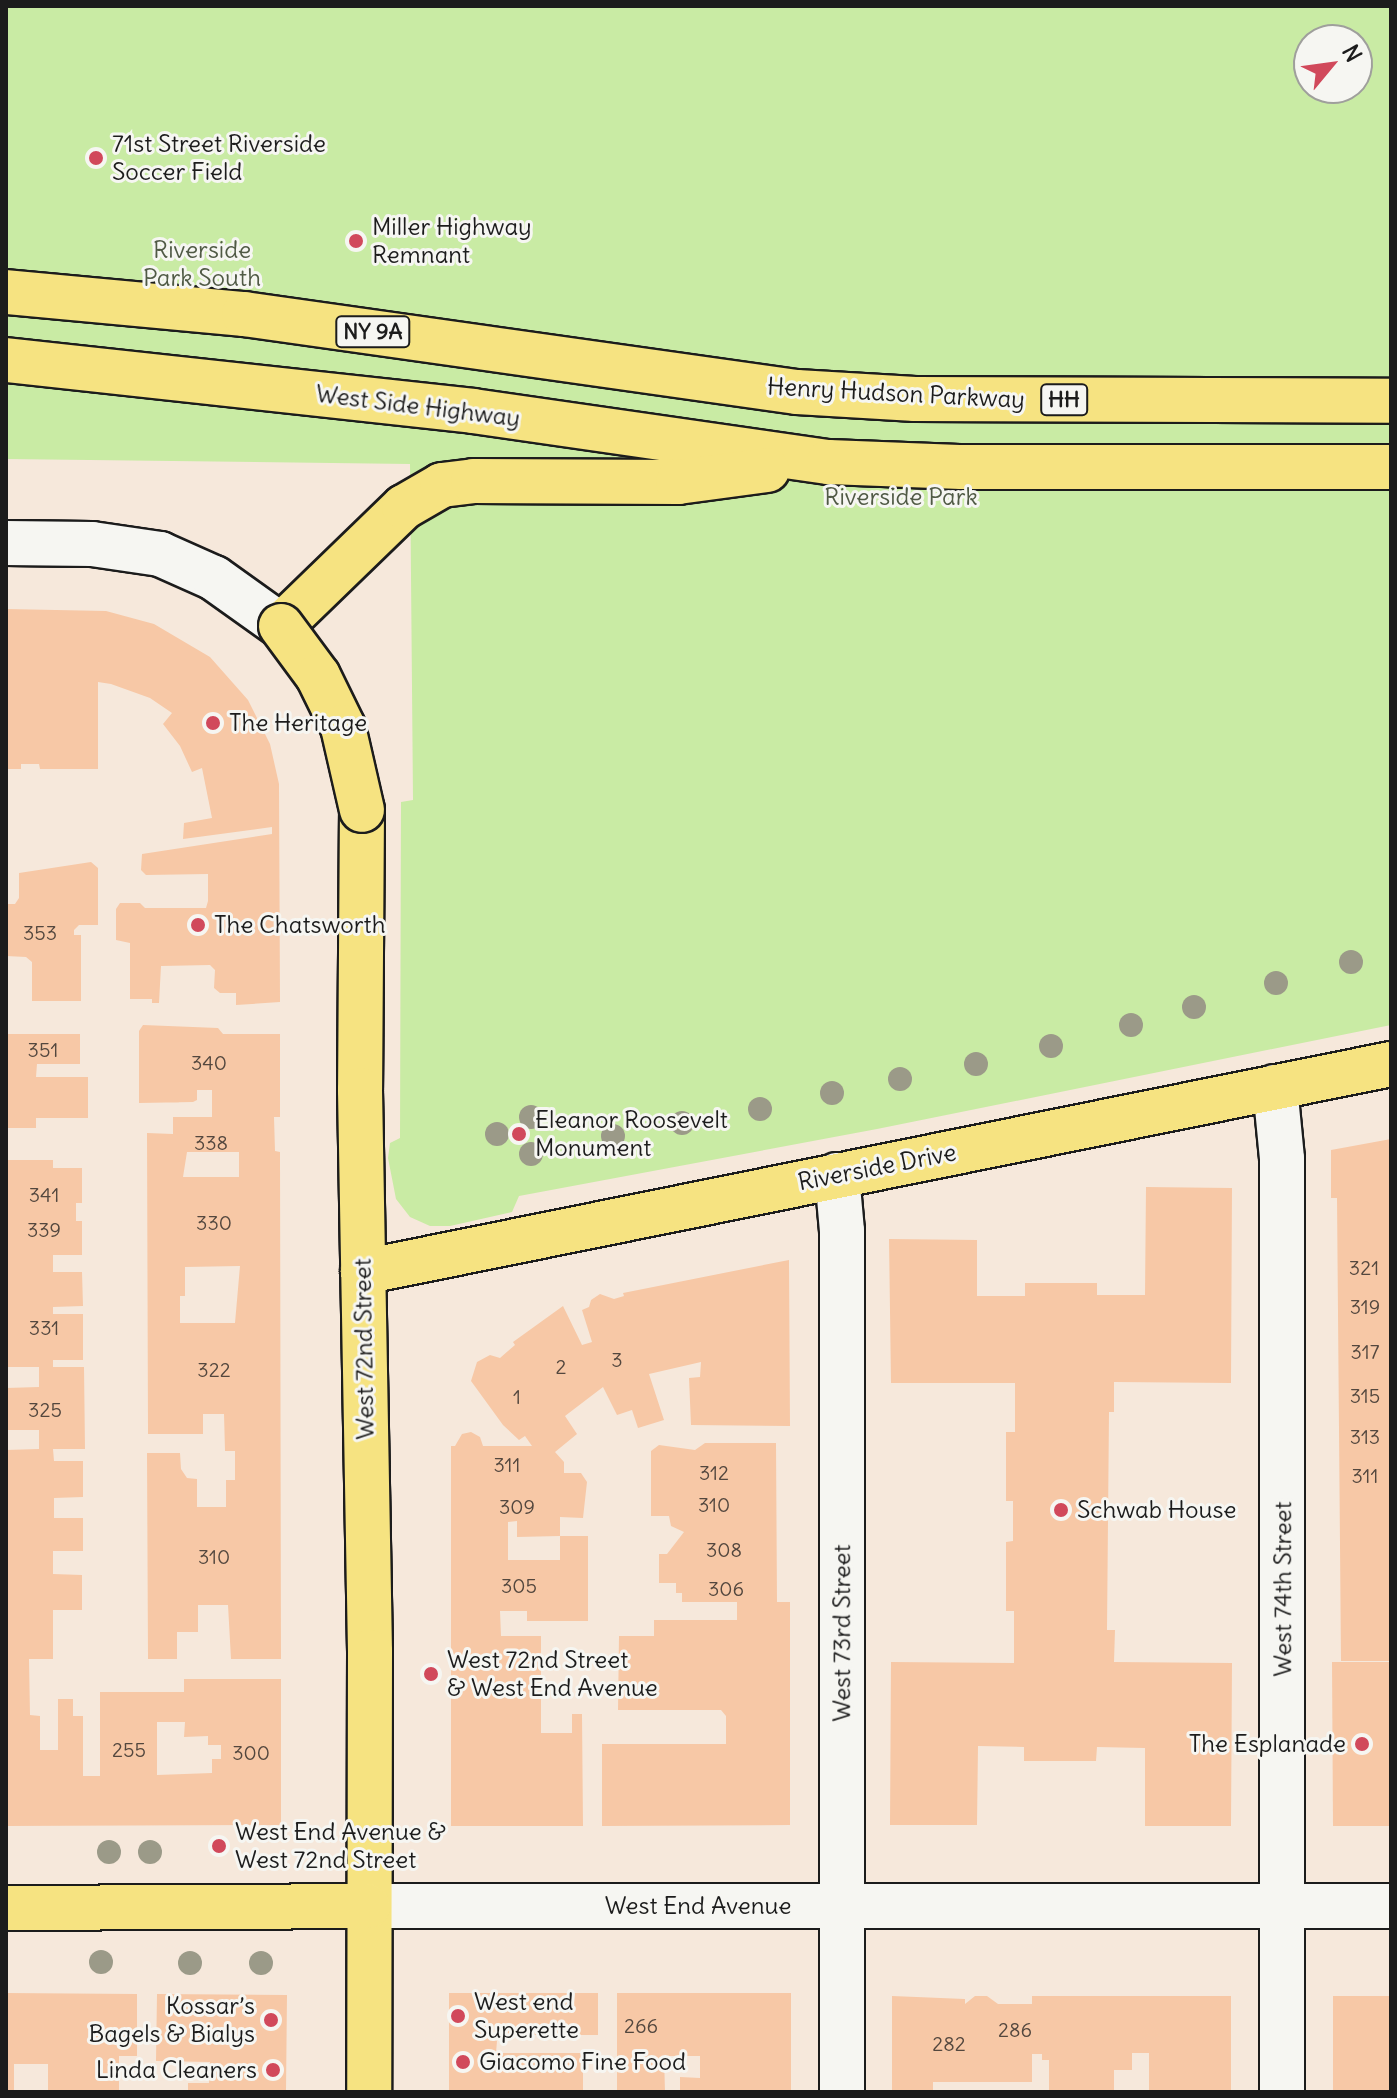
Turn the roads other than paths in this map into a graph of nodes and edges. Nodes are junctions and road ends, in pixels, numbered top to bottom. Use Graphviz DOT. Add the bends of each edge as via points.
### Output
graph roads {
  1 [pos="6,292"];
  2 [pos="6,360"];
  3 [pos="738,385"];
  4 [pos="1391,401"];
  5 [pos="738,462"];
  6 [pos="1391,467"];
  7 [pos="6,543"];
  8 [pos="281,626"];
  9 [pos="1391,1064"];
  10 [pos="1275,1087"];
  11 [pos="837,1175"];
  12 [pos="363,1272"];
  13 [pos="1283,1905"];
  14 [pos="368,1906"];
  15 [pos="842,1906"];
  16 [pos="1391,1906"];
  17 [pos="6,1908"];
  18 [pos="369,2092"];
  19 [pos="842,2092"];
  20 [pos="1282,2092"];
  1 -- 3 [label="main road, NY 9A" via="244,314"];
  2 -- 5 [label="main road, West Side Highway" via="473,411"];
  3 -- 4 [label="main road, Henry Hudson Parkway / HH" via="915,399"];
  5 -- 6 [label="main road"];
  5 -- 8 [label="main road" via="678,482 488,480 442,485 404,507"];
  7 -- 8 [label="street" via="92,544 160,554 214,578"];
  8 -- 12 [label="main road, West 72nd Street, bridge" via="300,648 337,715 350,748 362,810"];
  9 -- 10 [label="main road, Riverside Drive"];
  10 -- 11 [label="main road, Riverside Drive"];
  10 -- 13 [label="street, West 74th Street" via="1282,1159"];
  11 -- 12 [label="main road, Riverside Drive"];
  11 -- 15 [label="street, West 73rd Street" via="842,1231"];
  12 -- 14 [label="main road, West 72nd Street" via="370,1652"];
  13 -- 15 [label="street, West End Avenue"];
  13 -- 16 [label="street, West End Avenue"];
  13 -- 20 [label="street, West 74th Street"];
  14 -- 15 [label="street, West End Avenue"];
  14 -- 17 [label="main road, West End Avenue"];
  14 -- 18 [label="main road, West 72nd Street"];
  15 -- 19 [label="street, West 73rd Street"];
}
